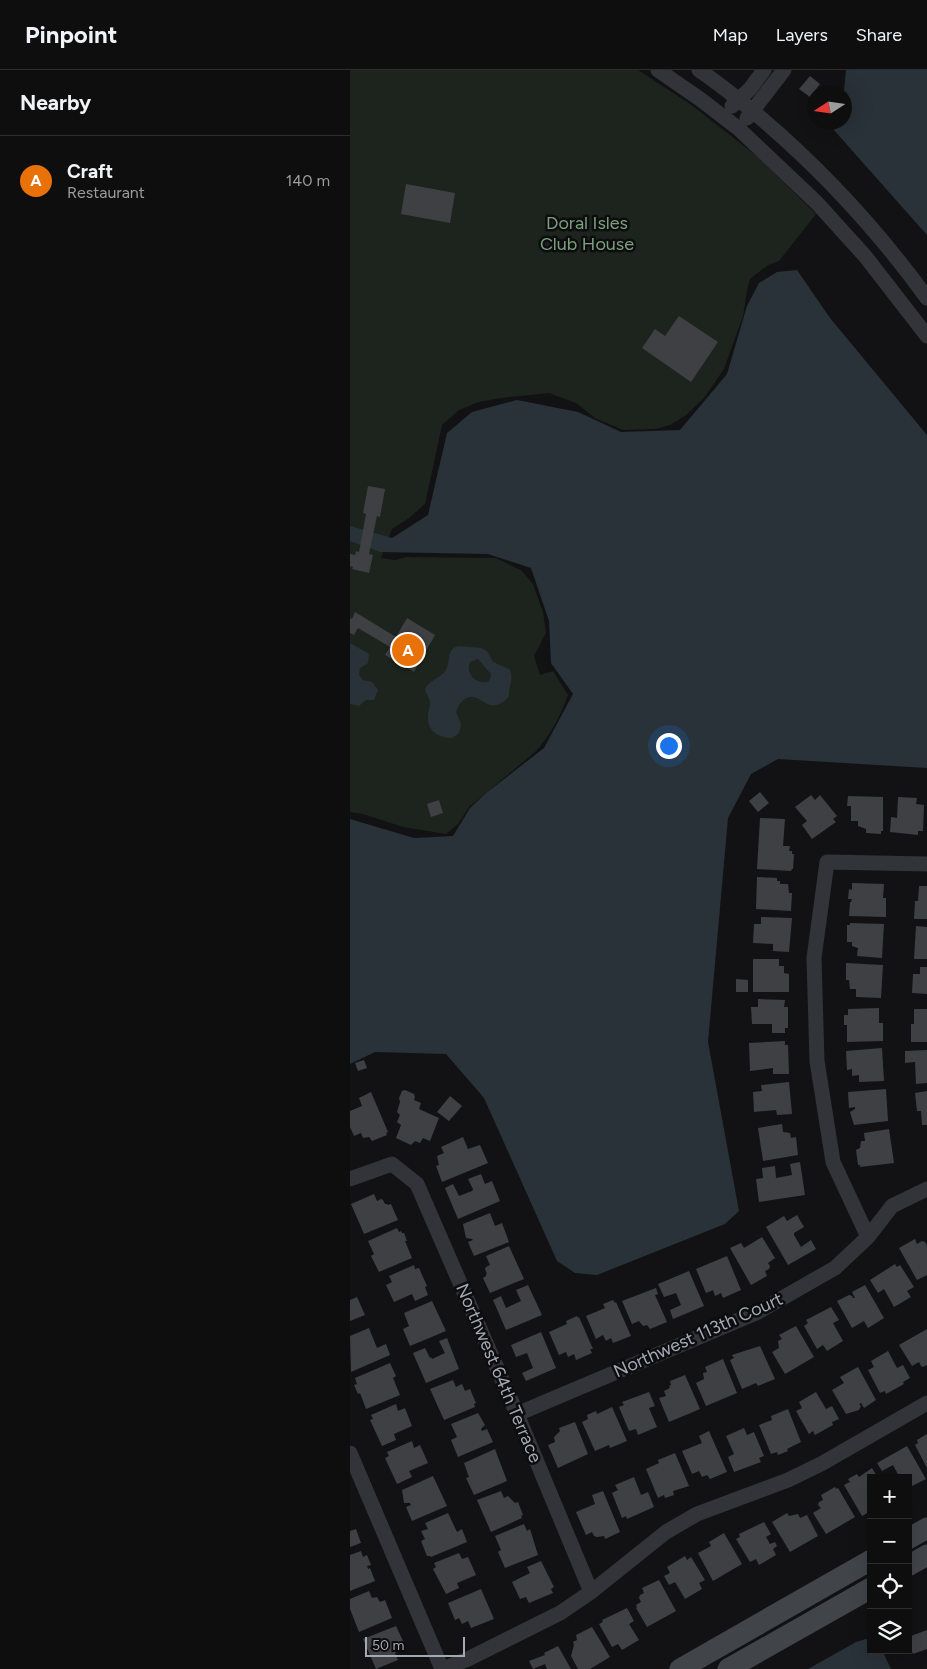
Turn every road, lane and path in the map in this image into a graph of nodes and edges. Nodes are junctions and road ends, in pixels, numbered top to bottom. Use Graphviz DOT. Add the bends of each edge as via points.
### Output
graph roads {
  1 [pos="658,70"];
  2 [pos="699,70"];
  3 [pos="764,70"];
  4 [pos="784,70"];
  5 [pos="739,100"];
  6 [pos="753,112"];
  7 [pos="721,115"];
  8 [pos="739,129"];
  9 [pos="927,298"];
  10 [pos="921,316"];
  11 [pos="927,336"];
  12 [pos="927,864"];
  13 [pos="350,1180"];
  14 [pos="927,1189"];
  15 [pos="868,1237"];
  16 [pos="927,1403"];
  17 [pos="517,1414"];
  18 [pos="350,1453"];
  19 [pos="918,1533"];
  20 [pos="927,1555"];
  21 [pos="867,1562"];
  22 [pos="911,1564"];
  23 [pos="867,1590"];
  24 [pos="591,1592"];
  25 [pos="443,1669"];
  26 [pos="680,1669"];
  27 [pos="728,1669"];
  1 -- 7 [label="street"];
  2 -- 5 [label="street"];
  3 -- 5 [label="street"];
  4 -- 6 [label="street"];
  5 -- 6 [label="street"];
  5 -- 7 [label="street"];
  6 -- 8 [label="street"];
  6 -- 9 [label="street" via="800,153 857,211"];
  7 -- 8 [label="street"];
  8 -- 10 [label="street" via="835,222"];
  10 -- 11 [label="street"];
  12 -- 15 [label="street" via="827,862 814,958 817,1061 832,1162"];
  13 -- 17 [label="street, Northwest 64th Terrace" via="392,1164 417,1184"];
  14 -- 15 [label="street, Northwest 113th Court" via="892,1206"];
  15 -- 17 [label="street, Northwest 113th Court" via="835,1268 758,1312"];
  16 -- 24 [label="street" via="788,1480 697,1514 666,1532"];
  17 -- 24 [label="street, Northwest 64th Terrace"];
  18 -- 25 [label="street"];
  19 -- 20 [label="street"];
  20 -- 22 [label="street"];
  21 -- 26 [label="street"];
  23 -- 27 [label="street"];
  24 -- 25 [label="street" via="560,1613"];
}
